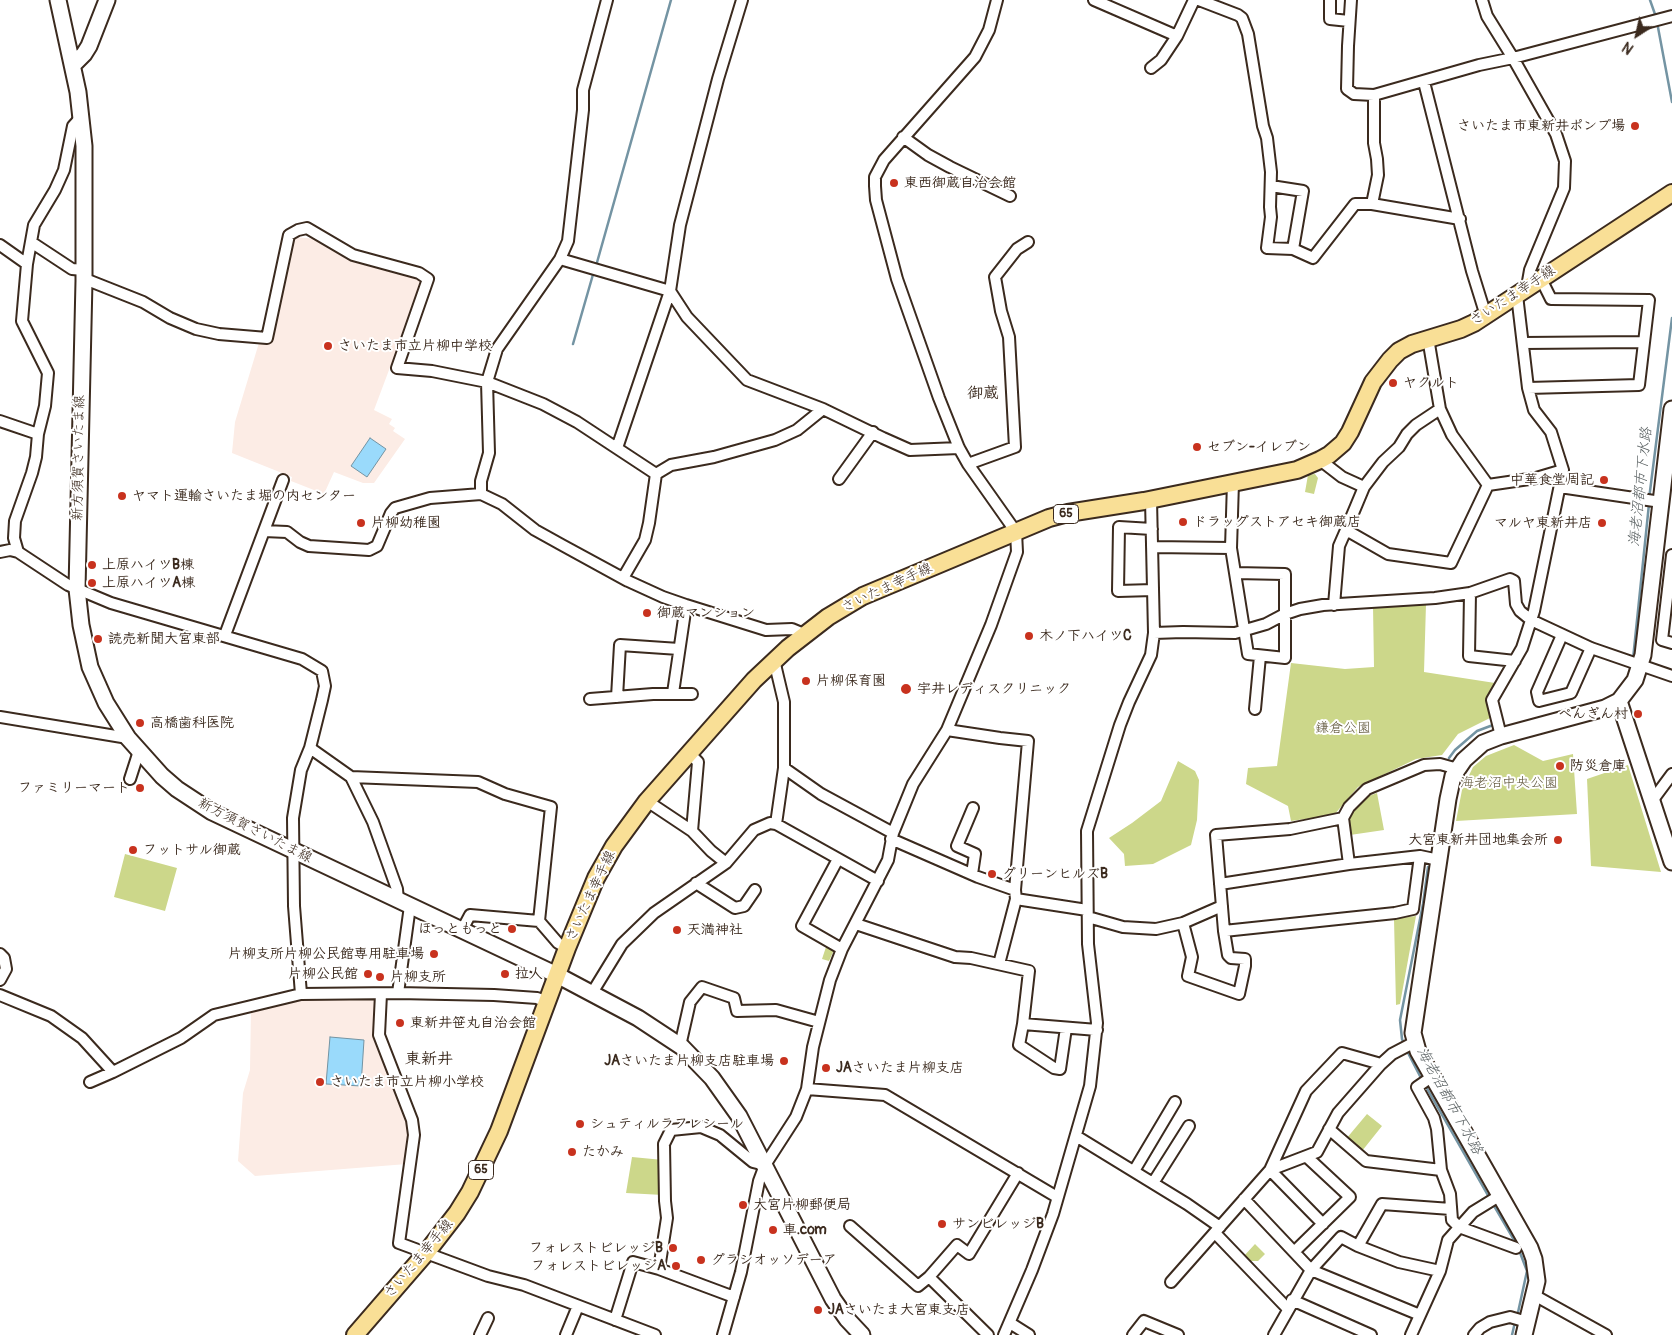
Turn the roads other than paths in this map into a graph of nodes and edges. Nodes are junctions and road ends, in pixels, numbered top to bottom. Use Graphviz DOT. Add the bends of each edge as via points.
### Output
graph roads {
  1 [pos="58,0"];
  2 [pos="107,0"];
  3 [pos="607,0"];
  4 [pos="742,0"];
  5 [pos="997,0"];
  6 [pos="1094,0"];
  7 [pos="1194,0"];
  8 [pos="1199,0"];
  9 [pos="1330,0"];
  10 [pos="1351,0"];
  11 [pos="1482,0"];
  12 [pos="1672,16"];
  13 [pos="1349,21"];
  14 [pos="1177,36"];
  15 [pos="1514,58"];
  16 [pos="73,65"];
  17 [pos="1151,68"];
  18 [pos="1424,82"];
  19 [pos="1374,95"];
  20 [pos="82,116"];
  21 [pos="903,137"];
  22 [pos="1271,186"];
  23 [pos="1672,192"];
  24 [pos="1010,196"];
  25 [pos="1372,204"];
  26 [pos="1460,219"];
  27 [pos="31,242"];
  28 [pos="1028,242"];
  29 [pos="0,245"];
  30 [pos="1293,249"];
  31 [pos="560,259"];
  32 [pos="27,264"];
  33 [pos="84,276"];
  34 [pos="1528,287"];
  35 [pos="670,291"];
  36 [pos="1486,316"];
  37 [pos="1428,338"];
  38 [pos="1644,342"];
  39 [pos="1523,343"];
  40 [pos="487,382"];
  41 [pos="1528,388"];
  42 [pos="1672,408"];
  43 [pos="823,409"];
  44 [pos="1440,409"];
  45 [pos="0,421"];
  46 [pos="873,432"];
  47 [pos="38,434"];
  48 [pos="617,448"];
  49 [pos="959,448"];
  50 [pos="1320,460"];
  51 [pos="968,464"];
  52 [pos="1563,470"];
  53 [pos="656,474"];
  54 [pos="839,479"];
  55 [pos="284,480"];
  56 [pos="1233,482"];
  57 [pos="1488,485"];
  58 [pos="1364,487"];
  59 [pos="1560,488"];
  60 [pos="480,494"];
  61 [pos="1151,500"];
  62 [pos="1658,501"];
  63 [pos="1152,528"];
  64 [pos="1346,530"];
  65 [pos="264,531"];
  66 [pos="1016,532"];
  67 [pos="1152,547"];
  68 [pos="1231,548"];
  69 [pos="0,552"];
  70 [pos="18,552"];
  71 [pos="1672,555"];
  72 [pos="1235,573"];
  73 [pos="623,578"];
  74 [pos="77,589"];
  75 [pos="1650,589"];
  76 [pos="1153,590"];
  77 [pos="1470,592"];
  78 [pos="1670,595"];
  79 [pos="1334,604"];
  80 [pos="686,605"];
  81 [pos="1285,614"];
  82 [pos="1530,620"];
  83 [pos="1243,631"];
  84 [pos="1154,633"];
  85 [pos="804,634"];
  86 [pos="225,635"];
  87 [pos="1562,635"];
  88 [pos="1672,643"];
  89 [pos="1591,648"];
  90 [pos="679,649"];
  91 [pos="1260,656"];
  92 [pos="774,660"];
  93 [pos="1515,662"];
  94 [pos="1641,666"];
  95 [pos="1672,676"];
  96 [pos="673,693"];
  97 [pos="692,694"];
  98 [pos="617,697"];
  99 [pos="590,699"];
  100 [pos="1618,701"];
  101 [pos="1255,709"];
  102 [pos="0,717"];
  103 [pos="947,730"];
  104 [pos="1501,736"];
  105 [pos="128,738"];
  106 [pos="310,748"];
  107 [pos="139,751"];
  108 [pos="690,754"];
  109 [pos="784,768"];
  110 [pos="1458,769"];
  111 [pos="1672,774"];
  112 [pos="351,777"];
  113 [pos="130,779"];
  114 [pos="648,801"];
  115 [pos="1652,801"];
  116 [pos="973,808"];
  117 [pos="1343,818"];
  118 [pos="776,824"];
  119 [pos="692,831"];
  120 [pos="892,836"];
  121 [pos="293,851"];
  122 [pos="1420,856"];
  123 [pos="1671,857"];
  124 [pos="838,859"];
  125 [pos="1439,860"];
  126 [pos="726,863"];
  127 [pos="1349,864"];
  128 [pos="972,874"];
  129 [pos="878,880"];
  130 [pos="696,883"];
  131 [pos="1220,884"];
  132 [pos="755,890"];
  133 [pos="1015,895"];
  134 [pos="404,903"];
  135 [pos="1222,906"];
  136 [pos="1087,913"];
  137 [pos="539,920"];
  138 [pos="1183,923"];
  139 [pos="856,924"];
  140 [pos="462,930"];
  141 [pos="1224,931"];
  142 [pos="567,948"];
  143 [pos="842,949"];
  144 [pos="0,954"];
  145 [pos="999,964"];
  146 [pos="557,975"];
  147 [pos="0,980"];
  148 [pos="398,993"];
  149 [pos="592,993"];
  150 [pos="301,994"];
  151 [pos="382,994"];
  152 [pos="0,995"];
  153 [pos="547,1002"];
  154 [pos="819,1022"];
  155 [pos="1023,1024"];
  156 [pos="1066,1028"];
  157 [pos="1097,1030"];
  158 [pos="680,1046"];
  159 [pos="1408,1046"];
  160 [pos="1381,1064"];
  161 [pos="113,1072"];
  162 [pos="1432,1076"];
  163 [pos="90,1082"];
  164 [pos="806,1089"];
  165 [pos="1175,1102"];
  166 [pos="1189,1126"];
  167 [pos="1330,1129"];
  168 [pos="1076,1136"];
  169 [pos="1308,1156"];
  170 [pos="765,1165"];
  171 [pos="1270,1170"];
  172 [pos="1442,1170"];
  173 [pos="1134,1171"];
  174 [pos="1018,1173"];
  175 [pos="1153,1183"];
  176 [pos="1500,1196"];
  177 [pos="1057,1197"];
  178 [pos="1244,1199"];
  179 [pos="1451,1209"];
  180 [pos="1323,1224"];
  181 [pos="850,1226"];
  182 [pos="1458,1227"];
  183 [pos="1218,1230"];
  184 [pos="1358,1246"];
  185 [pos="1516,1248"];
  186 [pos="1295,1251"];
  187 [pos="426,1253"];
  188 [pos="658,1269"];
  189 [pos="1311,1270"];
  190 [pos="1440,1271"];
  191 [pos="929,1277"];
  192 [pos="1171,1282"];
  193 [pos="1534,1295"];
  194 [pos="734,1297"];
  195 [pos="1290,1304"];
  196 [pos="578,1306"];
  197 [pos="1420,1315"];
  198 [pos="488,1318"];
  199 [pos="615,1320"];
  200 [pos="1010,1323"];
  201 [pos="1525,1328"];
  202 [pos="355,1335"];
  203 [pos="480,1335"];
  204 [pos="566,1335"];
  205 [pos="655,1335"];
  206 [pos="723,1335"];
  207 [pos="862,1335"];
  208 [pos="988,1335"];
  209 [pos="1004,1335"];
  210 [pos="1029,1335"];
  211 [pos="1133,1335"];
  212 [pos="1178,1335"];
  213 [pos="1274,1335"];
  214 [pos="1371,1335"];
  215 [pos="1411,1335"];
  216 [pos="1474,1335"];
  217 [pos="1606,1335"];
  1 -- 16 [label="main road, 新方須賀さいたま線"];
  2 -- 16 [label="main road" via="89,46"];
  3 -- 31 [label="street" via="583,90 568,241"];
  4 -- 35 [label="street" via="680,225"];
  5 -- 21 [label="street" via="989,30 975,57"];
  6 -- 14 [label="street"];
  7 -- 14 [label="street"];
  8 -- 22 [label="street" via="1242,18 1248,34 1268,139"];
  9 -- 13 [label="street" via="1330,18"];
  10 -- 13 [label="street"];
  11 -- 15 [label="street" via="1487,16"];
  12 -- 15 [label="street"];
  13 -- 19 [label="street" via="1347,89 1354,94"];
  14 -- 17 [label="street" via="1161,60"];
  15 -- 18 [label="street"];
  15 -- 34 [label="street" via="1556,134 1565,161 1564,188 1530,270"];
  16 -- 20 [label="main road, 新方須賀さいたま線"];
  18 -- 19 [label="street"];
  18 -- 26 [label="street"];
  19 -- 25 [label="street" via="1378,175"];
  20 -- 27 [label="street" via="73,126 64,170 34,225"];
  20 -- 33 [label="main road, 新方須賀さいたま線"];
  21 -- 24 [label="street" via="950,168"];
  21 -- 49 [label="street" via="884,160 875,178 876,200 897,279"];
  22 -- 30 [label="street" via="1267,248"];
  22 -- 30 [label="street" via="1303,191"];
  23 -- 34 [label="main road, さいたま幸手線 / 65"];
  25 -- 26 [label="street"];
  25 -- 30 [label="street" via="1355,204 1313,258"];
  26 -- 36 [label="street"];
  27 -- 32 [label="street"];
  27 -- 33 [label="street"];
  28 -- 51 [label="street" via="1017,249 995,277 1009,337 1015,447"];
  29 -- 32 [label="street"];
  31 -- 35 [label="street"];
  31 -- 40 [label="street" via="497,349"];
  32 -- 47 [label="street" via="22,321 48,373"];
  33 -- 40 [label="street" via="196,329 267,338 289,235 307,228 353,255 419,273 428,279 397,368"];
  33 -- 74 [label="main road, 新方須賀さいたま線"];
  34 -- 36 [label="main road, さいたま幸手線 / 65"];
  34 -- 38 [label="street" via="1551,299 1650,300"];
  34 -- 39 [label="street"];
  35 -- 43 [label="street" via="687,317 747,380"];
  35 -- 48 [label="street"];
  36 -- 37 [label="main road, さいたま幸手線 / 65" via="1460,329"];
  37 -- 44 [label="street"];
  37 -- 50 [label="main road, さいたま幸手線 / 65" via="1406,347 1390,360 1373,382 1343,443"];
  38 -- 39 [label="street"];
  38 -- 41 [label="street" via="1639,385"];
  39 -- 41 [label="street"];
  40 -- 48 [label="street" via="543,404"];
  40 -- 60 [label="street" via="489,453"];
  41 -- 52 [label="street" via="1534,410 1551,432"];
  42 -- 62 [label="main road"];
  43 -- 46 [label="street"];
  43 -- 53 [label="street" via="797,430 775,440 671,465"];
  44 -- 57 [label="street" via="1452,435"];
  44 -- 58 [label="street" via="1407,434"];
  45 -- 47 [label="street"];
  46 -- 49 [label="street" via="910,450"];
  46 -- 54 [label="street"];
  47 -- 70 [label="street" via="32,473 15,521 14,538"];
  48 -- 53 [label="street"];
  49 -- 51 [label="street"];
  50 -- 56 [label="main road, さいたま幸手線 / 65" via="1296,470"];
  50 -- 58 [label="street" via="1342,477"];
  51 -- 66 [label="street"];
  52 -- 57 [label="street" via="1536,478"];
  52 -- 59 [label="street"];
  53 -- 73 [label="street" via="645,540"];
  55 -- 65 [label="street"];
  56 -- 61 [label="main road, さいたま幸手線 / 65"];
  56 -- 68 [label="street"];
  57 -- 64 [label="street" via="1451,563 1388,554"];
  58 -- 64 [label="street"];
  59 -- 62 [label="street"];
  59 -- 82 [label="street"];
  60 -- 65 [label="street" via="430,498 395,508 377,546 369,550 309,546 287,532"];
  60 -- 73 [label="street" via="502,504 535,530"];
  61 -- 63 [label="street"];
  61 -- 66 [label="main road, さいたま幸手線 / 65" via="1068,513"];
  62 -- 75 [label="main road"];
  63 -- 67 [label="street"];
  63 -- 76 [label="street" via="1119,527 1118,591"];
  64 -- 79 [label="street" via="1339,546"];
  65 -- 86 [label="street"];
  66 -- 85 [label="main road, さいたま幸手線 / 65" via="863,596"];
  66 -- 103 [label="street" via="1014,562"];
  67 -- 68 [label="street"];
  67 -- 76 [label="street"];
  68 -- 72 [label="street"];
  69 -- 70 [label="street"];
  70 -- 74 [label="street"];
  71 -- 78 [label="street"];
  72 -- 81 [label="street" via="1285,574"];
  72 -- 83 [label="street"];
  73 -- 80 [label="street"];
  74 -- 86 [label="street" via="111,603"];
  74 -- 105 [label="main road, 新方須賀さいたま線" via="90,667 106,703"];
  75 -- 78 [label="street"];
  75 -- 94 [label="main road"];
  76 -- 84 [label="street"];
  77 -- 79 [label="street" via="1435,598"];
  77 -- 82 [label="street" via="1510,579 1514,581 1516,604"];
  77 -- 93 [label="street" via="1469,656"];
  78 -- 88 [label="street" via="1662,640"];
  79 -- 81 [label="street" via="1300,608"];
  80 -- 85 [label="street" via="766,630 792,629"];
  80 -- 90 [label="street"];
  81 -- 83 [label="street"];
  81 -- 91 [label="street" via="1285,658"];
  82 -- 87 [label="street"];
  82 -- 93 [label="street"];
  83 -- 84 [label="street"];
  83 -- 91 [label="street" via="1248,654"];
  84 -- 136 [label="street" via="1151,656 1120,725 1087,831"];
  85 -- 92 [label="main road, さいたま幸手線 / 65"];
  86 -- 106 [label="street" via="302,659 322,671 325,686"];
  87 -- 89 [label="street"];
  87 -- 89 [label="street" via="1537,692 1539,701 1572,693"];
  89 -- 94 [label="street"];
  90 -- 96 [label="street"];
  90 -- 98 [label="street" via="620,646"];
  91 -- 101 [label="street"];
  92 -- 108 [label="main road, さいたま幸手線 / 65"];
  92 -- 109 [label="street" via="784,702"];
  93 -- 104 [label="street" via="1492,700"];
  94 -- 95 [label="street"];
  94 -- 100 [label="main road" via="1632,686"];
  96 -- 97 [label="street"];
  96 -- 98 [label="street"];
  98 -- 99 [label="street"];
  100 -- 104 [label="main road" via="1593,712"];
  100 -- 115 [label="main road"];
  102 -- 105 [label="street"];
  103 -- 120 [label="street" via="913,784"];
  103 -- 133 [label="street" via="1028,741"];
  104 -- 110 [label="main road" via="1483,743"];
  105 -- 107 [label="main road, 新方須賀さいたま線"];
  106 -- 112 [label="street"];
  106 -- 121 [label="street" via="301,770 296,797"];
  107 -- 113 [label="street"];
  107 -- 121 [label="main road, 新方須賀さいたま線" via="162,776 194,801"];
  108 -- 114 [label="main road, さいたま幸手線 / 65"];
  108 -- 119 [label="street" via="698,762"];
  109 -- 118 [label="street"];
  109 -- 120 [label="street"];
  110 -- 117 [label="street" via="1440,764 1424,765 1406,772 1366,790"];
  110 -- 125 [label="main road" via="1451,783"];
  111 -- 115 [label="street"];
  112 -- 134 [label="street" via="373,822"];
  112 -- 137 [label="street" via="478,782 505,794 551,807"];
  114 -- 119 [label="street"];
  114 -- 142 [label="main road, さいたま幸手線 / 65" via="606,859"];
  115 -- 123 [label="main road"];
  116 -- 128 [label="street" via="956,846 975,854"];
  117 -- 127 [label="street"];
  117 -- 131 [label="street" via="1290,830 1216,835"];
  118 -- 124 [label="street"];
  118 -- 126 [label="street" via="770,823 754,830"];
  119 -- 126 [label="street"];
  120 -- 128 [label="street"];
  120 -- 129 [label="street" via="888,860"];
  121 -- 134 [label="main road, 新方須賀さいたま線"];
  121 -- 150 [label="street"];
  122 -- 125 [label="street"];
  122 -- 127 [label="street"];
  122 -- 141 [label="street" via="1413,910"];
  124 -- 129 [label="street"];
  124 -- 143 [label="street" via="802,926"];
  125 -- 159 [label="main road"];
  126 -- 130 [label="street"];
  127 -- 131 [label="street"];
  128 -- 133 [label="street"];
  129 -- 139 [label="street"];
  130 -- 132 [label="street" via="735,908 744,906"];
  130 -- 149 [label="street" via="654,913 622,944"];
  131 -- 135 [label="street"];
  133 -- 136 [label="street"];
  133 -- 145 [label="street"];
  134 -- 140 [label="main road, 新方須賀さいたま線"];
  134 -- 148 [label="street"];
  135 -- 138 [label="street"];
  135 -- 141 [label="street"];
  136 -- 138 [label="street" via="1123,927 1141,930"];
  136 -- 157 [label="street"];
  137 -- 140 [label="street" via="470,915"];
  137 -- 142 [label="street" via="558,943"];
  138 -- 141 [label="street" via="1192,957 1188,976 1238,994 1245,959 1228,955"];
  139 -- 143 [label="street"];
  139 -- 145 [label="street" via="955,958"];
  140 -- 146 [label="main road, 新方須賀さいたま線"];
  142 -- 146 [label="main road, さいたま幸手線 / 65"];
  143 -- 154 [label="street"];
  144 -- 147 [label="street" via="6,969"];
  145 -- 155 [label="street" via="1029,971"];
  146 -- 149 [label="main road, 新方須賀さいたま線"];
  146 -- 153 [label="main road, さいたま幸手線 / 65"];
  148 -- 151 [label="street"];
  148 -- 153 [label="street" via="494,995 537,998"];
  149 -- 158 [label="main road, 新方須賀さいたま線"];
  150 -- 151 [label="street"];
  150 -- 161 [label="street" via="214,1015 181,1038"];
  151 -- 187 [label="street" via="378,1035 412,1120 414,1135 399,1243"];
  152 -- 161 [label="street" via="50,1016 82,1038"];
  153 -- 187 [label="main road, さいたま幸手線 / 65" via="484,1166 457,1213"];
  154 -- 158 [label="street" via="776,1010 737,1011 734,998 702,987 690,1002"];
  154 -- 164 [label="street"];
  155 -- 156 [label="street"];
  155 -- 156 [label="street" via="1019,1045 1060,1069"];
  156 -- 157 [label="street"];
  157 -- 168 [label="street" via="1090,1086"];
  158 -- 170 [label="main road, 新方須賀さいたま線" via="727,1096"];
  159 -- 160 [label="street"];
  159 -- 162 [label="main road"];
  160 -- 167 [label="street" via="1338,1113"];
  160 -- 171 [label="street" via="1342,1053 1306,1091"];
  161 -- 163 [label="street"];
  162 -- 172 [label="street" via="1417,1087 1435,1124"];
  162 -- 176 [label="main road"];
  164 -- 170 [label="street" via="796,1117"];
  164 -- 174 [label="street" via="885,1095"];
  165 -- 173 [label="street"];
  166 -- 175 [label="street"];
  167 -- 169 [label="street" via="1317,1152"];
  167 -- 172 [label="street" via="1366,1161"];
  168 -- 173 [label="street"];
  168 -- 177 [label="street"];
  169 -- 171 [label="street"];
  169 -- 180 [label="street" via="1350,1197"];
  170 -- 188 [label="street" via="753,1162 720,1135 701,1127 671,1130 664,1144 667,1218"];
  170 -- 194 [label="street"];
  170 -- 207 [label="main road, 新方須賀さいたま線" via="833,1299"];
  171 -- 178 [label="street"];
  171 -- 180 [label="street"];
  172 -- 179 [label="street"];
  173 -- 175 [label="street"];
  174 -- 177 [label="street"];
  174 -- 191 [label="street" via="969,1254 957,1245"];
  175 -- 183 [label="street"];
  176 -- 182 [label="street" via="1473,1212"];
  176 -- 193 [label="main road" via="1534,1259"];
  177 -- 200 [label="street"];
  178 -- 183 [label="street"];
  178 -- 186 [label="street"];
  179 -- 182 [label="street" via="1452,1220"];
  179 -- 184 [label="street" via="1382,1204"];
  180 -- 186 [label="street"];
  181 -- 191 [label="street" via="918,1286"];
  182 -- 185 [label="street"];
  182 -- 190 [label="street" via="1448,1240"];
  183 -- 192 [label="street"];
  183 -- 195 [label="street"];
  184 -- 189 [label="street" via="1341,1237"];
  184 -- 190 [label="street" via="1399,1262"];
  186 -- 189 [label="street"];
  187 -- 196 [label="street" via="488,1276 524,1284"];
  187 -- 202 [label="main road, さいたま幸手線 / 65"];
  188 -- 194 [label="street"];
  188 -- 199 [label="street" via="633,1262"];
  189 -- 195 [label="street"];
  189 -- 197 [label="street"];
  190 -- 197 [label="street"];
  191 -- 208 [label="street"];
  193 -- 201 [label="main road"];
  193 -- 217 [label="street"];
  194 -- 206 [label="street"];
  195 -- 213 [label="street"];
  195 -- 214 [label="street"];
  196 -- 199 [label="street"];
  196 -- 204 [label="street"];
  197 -- 215 [label="street"];
  198 -- 203 [label="street"];
  199 -- 205 [label="street"];
  200 -- 209 [label="street"];
  200 -- 210 [label="street"];
  201 -- 216 [label="street" via="1510,1317 1490,1322"];
  211 -- 212 [label="street" via="1144,1321"];
}
